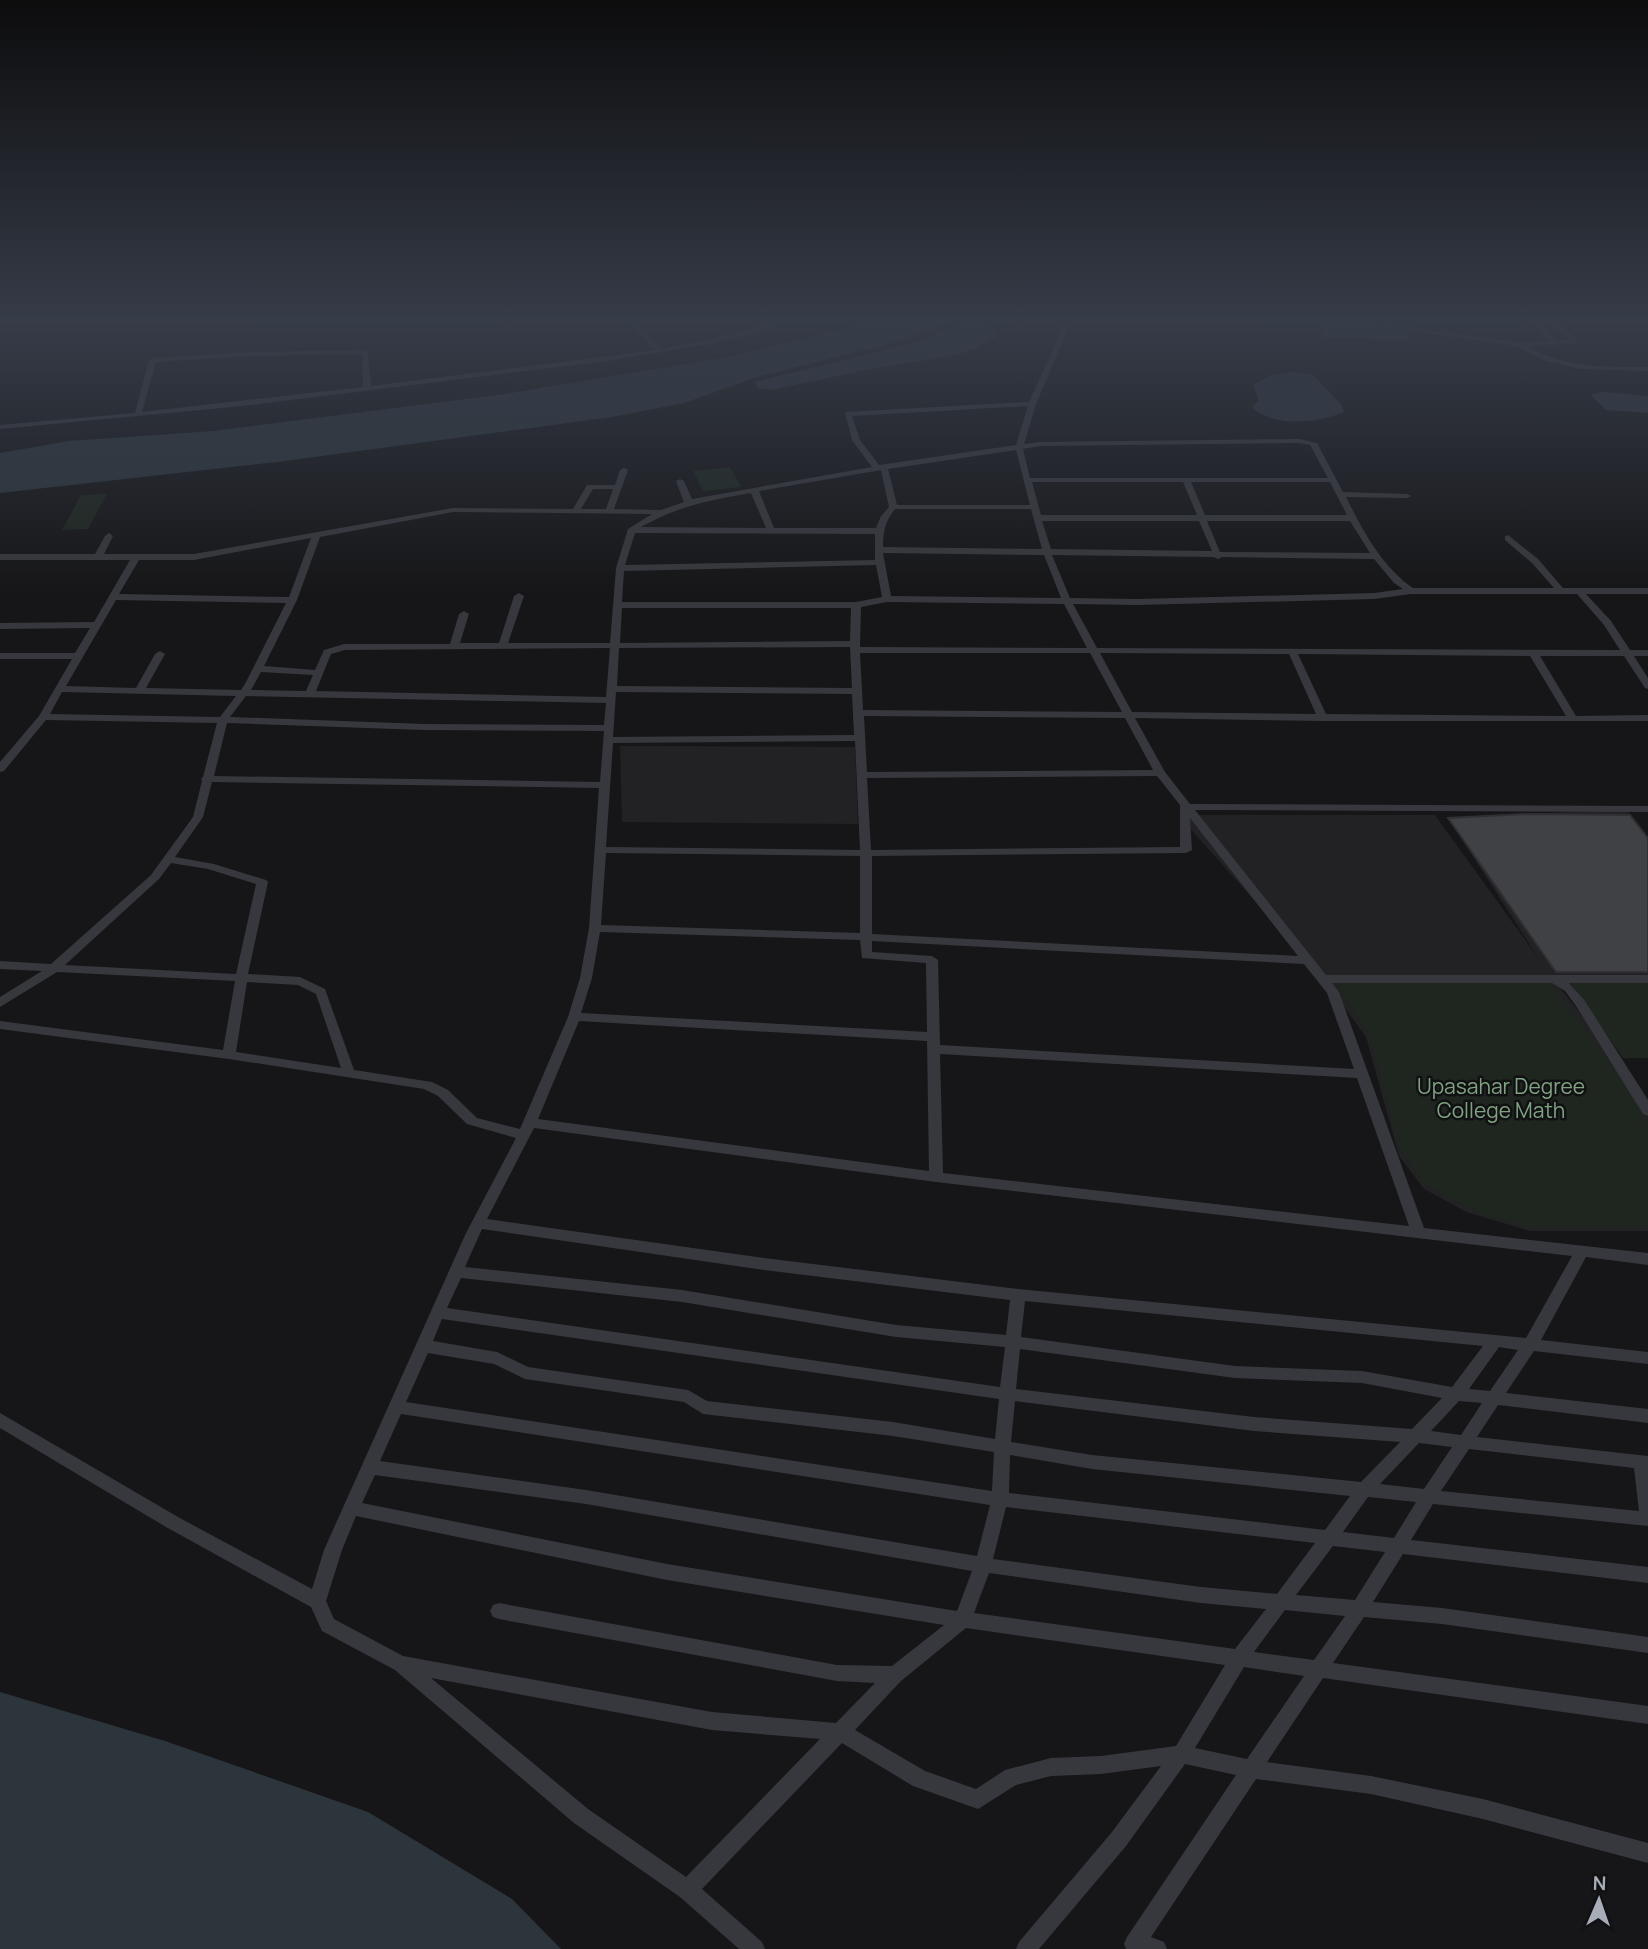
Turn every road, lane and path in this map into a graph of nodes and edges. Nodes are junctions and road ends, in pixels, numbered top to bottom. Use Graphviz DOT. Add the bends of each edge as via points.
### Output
graph roads {
  1 [pos="139,411"];
  2 [pos="165,411"];
  3 [pos="904,411"];
  4 [pos="1030,411"];
  5 [pos="138,414"];
  6 [pos="0,427"];
  7 [pos="1019,447"];
  8 [pos="881,468"];
  9 [pos="624,470"];
  10 [pos="1027,480"];
  11 [pos="1334,480"];
  12 [pos="680,481"];
  13 [pos="1186,481"];
  14 [pos="618,487"];
  15 [pos="754,490"];
  16 [pos="1341,494"];
  17 [pos="1406,496"];
  18 [pos="689,503"];
  19 [pos="893,507"];
  20 [pos="1034,507"];
  21 [pos="576,510"];
  22 [pos="609,511"];
  23 [pos="662,512"];
  24 [pos="1202,517"];
  25 [pos="1036,518"];
  26 [pos="1355,518"];
  27 [pos="631,530"];
  28 [pos="771,530"];
  29 [pos="878,531"];
  30 [pos="317,534"];
  31 [pos="109,536"];
  32 [pos="1508,538"];
  33 [pos="1046,552"];
  34 [pos="880,556"];
  35 [pos="1218,556"];
  36 [pos="1377,556"];
  37 [pos="0,557"];
  38 [pos="99,557"];
  39 [pos="135,559"];
  40 [pos="620,568"];
  41 [pos="1411,591"];
  42 [pos="1561,591"];
  43 [pos="1648,591"];
  44 [pos="1580,592"];
  45 [pos="519,596"];
  46 [pos="113,597"];
  47 [pos="887,599"];
  48 [pos="292,600"];
  49 [pos="1066,600"];
  50 [pos="616,605"];
  51 [pos="856,605"];
  52 [pos="464,614"];
  53 [pos="97,625"];
  54 [pos="0,626"];
  55 [pos="454,646"];
  56 [pos="502,647"];
  57 [pos="612,647"];
  58 [pos="855,647"];
  59 [pos="1292,652"];
  60 [pos="160,653"];
  61 [pos="1092,653"];
  62 [pos="1533,653"];
  63 [pos="1625,653"];
  64 [pos="1648,653"];
  65 [pos="0,656"];
  66 [pos="78,656"];
  67 [pos="258,669"];
  68 [pos="319,673"];
  69 [pos="1648,687"];
  70 [pos="58,689"];
  71 [pos="139,691"];
  72 [pos="858,691"];
  73 [pos="244,692"];
  74 [pos="310,694"];
  75 [pos="611,695"];
  76 [pos="859,713"];
  77 [pos="1126,714"];
  78 [pos="43,717"];
  79 [pos="1323,718"];
  80 [pos="1648,718"];
  81 [pos="1573,719"];
  82 [pos="223,720"];
  83 [pos="610,734"];
  84 [pos="861,738"];
  85 [pos="18,747"];
  86 [pos="0,748"];
  87 [pos="0,769"];
  88 [pos="1160,773"];
  89 [pos="863,775"];
  90 [pos="206,779"];
  91 [pos="606,785"];
  92 [pos="1184,807"];
  93 [pos="1648,809"];
  94 [pos="601,850"];
  95 [pos="866,853"];
  96 [pos="168,859"];
  97 [pos="595,928"];
  98 [pos="866,937"];
  99 [pos="1306,960"];
  100 [pos="0,965"];
  101 [pos="52,970"];
  102 [pos="1322,979"];
  103 [pos="1554,979"];
  104 [pos="1648,979"];
  105 [pos="240,980"];
  106 [pos="0,1003"];
  107 [pos="575,1017"];
  108 [pos="0,1025"];
  109 [pos="934,1043"];
  110 [pos="229,1055"];
  111 [pos="349,1073"];
  112 [pos="1362,1074"];
  113 [pos="1648,1111"];
  114 [pos="526,1129"];
  115 [pos="936,1177"];
  116 [pos="478,1223"];
  117 [pos="1418,1232"];
  118 [pos="1582,1251"];
  119 [pos="1648,1259"];
  120 [pos="456,1272"];
  121 [pos="1018,1295"];
  122 [pos="439,1313"];
  123 [pos="1495,1341"];
  124 [pos="1012,1342"];
  125 [pos="1530,1345"];
  126 [pos="424,1346"];
  127 [pos="1648,1358"];
  128 [pos="1007,1394"];
  129 [pos="1456,1394"];
  130 [pos="1494,1398"];
  131 [pos="398,1407"];
  132 [pos="1648,1416"];
  133 [pos="0,1420"];
  134 [pos="1414,1436"];
  135 [pos="1464,1442"];
  136 [pos="1002,1447"];
  137 [pos="1645,1462"];
  138 [pos="370,1467"];
  139 [pos="1365,1489"];
  140 [pos="1428,1497"];
  141 [pos="1000,1499"];
  142 [pos="352,1507"];
  143 [pos="1648,1518"];
  144 [pos="1328,1537"];
  145 [pos="1397,1546"];
  146 [pos="983,1565"];
  147 [pos="1648,1575"];
  148 [pos="317,1601"];
  149 [pos="1281,1602"];
  150 [pos="1360,1608"];
  151 [pos="499,1611"];
  152 [pos="963,1620"];
  153 [pos="1648,1645"];
  154 [pos="1240,1657"];
  155 [pos="401,1664"];
  156 [pos="1319,1669"];
  157 [pos="895,1675"];
  158 [pos="1648,1715"];
  159 [pos="841,1732"];
  160 [pos="1181,1754"];
  161 [pos="1251,1769"];
  162 [pos="1648,1853"];
  163 [pos="687,1891"];
  164 [pos="1132,1946"];
  165 [pos="755,1949"];
  166 [pos="1026,1949"];
  167 [pos="1157,1949"];
  1 -- 5 [label="street"];
  2 -- 5 [label="street"];
  3 -- 8 [label="street" via="848,414 856,440"];
  4 -- 7 [label="street"];
  5 -- 6 [label="street"];
  7 -- 8 [label="street"];
  7 -- 10 [label="street"];
  7 -- 11 [label="street" via="1299,441 1313,443"];
  8 -- 15 [label="street"];
  8 -- 19 [label="street"];
  9 -- 14 [label="street"];
  10 -- 13 [label="street"];
  10 -- 20 [label="street"];
  11 -- 13 [label="street"];
  11 -- 16 [label="street"];
  12 -- 18 [label="street"];
  13 -- 24 [label="street"];
  14 -- 21 [label="street" via="587,484"];
  14 -- 22 [label="street"];
  15 -- 18 [label="street"];
  15 -- 28 [label="street"];
  16 -- 17 [label="street"];
  16 -- 26 [label="street"];
  18 -- 23 [label="street"];
  19 -- 20 [label="street"];
  19 -- 29 [label="street" via="884,514"];
  20 -- 25 [label="street"];
  21 -- 22 [label="street"];
  21 -- 30 [label="street" via="453,510"];
  22 -- 23 [label="street"];
  23 -- 27 [label="street"];
  24 -- 25 [label="street"];
  24 -- 26 [label="street"];
  24 -- 35 [label="street"];
  25 -- 33 [label="street"];
  26 -- 36 [label="street"];
  27 -- 28 [label="street"];
  27 -- 40 [label="street"];
  28 -- 29 [label="street"];
  29 -- 34 [label="street"];
  30 -- 39 [label="street" via="194,556"];
  30 -- 48 [label="street"];
  31 -- 38 [label="street"];
  32 -- 42 [label="street"];
  33 -- 34 [label="street"];
  33 -- 35 [label="street"];
  33 -- 49 [label="street"];
  34 -- 40 [label="street"];
  34 -- 47 [label="street"];
  35 -- 36 [label="street"];
  36 -- 41 [label="street" via="1399,586"];
  37 -- 38 [label="street"];
  38 -- 39 [label="street"];
  39 -- 46 [label="street"];
  40 -- 50 [label="street"];
  41 -- 42 [label="street"];
  41 -- 49 [label="street" via="1348,597"];
  42 -- 44 [label="street"];
  43 -- 44 [label="street"];
  44 -- 63 [label="street" via="1608,623"];
  45 -- 56 [label="street"];
  46 -- 48 [label="street"];
  46 -- 53 [label="street"];
  47 -- 49 [label="street"];
  47 -- 51 [label="street"];
  48 -- 67 [label="street"];
  49 -- 61 [label="street"];
  50 -- 51 [label="street"];
  50 -- 57 [label="street"];
  51 -- 58 [label="street"];
  52 -- 55 [label="street"];
  53 -- 54 [label="street"];
  53 -- 66 [label="street"];
  55 -- 56 [label="street"];
  55 -- 68 [label="street" via="344,647 327,652"];
  56 -- 57 [label="street"];
  57 -- 58 [label="street"];
  57 -- 75 [label="street"];
  58 -- 61 [label="street"];
  58 -- 72 [label="street"];
  59 -- 61 [label="street"];
  59 -- 62 [label="street"];
  59 -- 79 [label="street"];
  60 -- 71 [label="street"];
  61 -- 77 [label="street"];
  62 -- 63 [label="street"];
  62 -- 81 [label="street"];
  63 -- 64 [label="street"];
  63 -- 69 [label="street"];
  65 -- 66 [label="street"];
  66 -- 70 [label="street"];
  67 -- 68 [label="street"];
  67 -- 73 [label="street"];
  68 -- 74 [label="street"];
  70 -- 71 [label="street"];
  70 -- 78 [label="street"];
  71 -- 73 [label="street"];
  72 -- 75 [label="street"];
  72 -- 76 [label="street"];
  73 -- 74 [label="street"];
  73 -- 82 [label="street"];
  74 -- 75 [label="street"];
  75 -- 83 [label="street"];
  76 -- 77 [label="street"];
  76 -- 84 [label="street"];
  77 -- 79 [label="street"];
  77 -- 88 [label="street"];
  78 -- 82 [label="street"];
  78 -- 85 [label="street"];
  79 -- 81 [label="street"];
  80 -- 81 [label="street"];
  82 -- 83 [label="street"];
  82 -- 90 [label="street"];
  83 -- 84 [label="street"];
  83 -- 91 [label="street"];
  84 -- 89 [label="street"];
  85 -- 86 [label="street"];
  85 -- 87 [label="street"];
  88 -- 89 [label="street"];
  88 -- 92 [label="street"];
  89 -- 95 [label="street"];
  90 -- 91 [label="street"];
  90 -- 96 [label="street" via="198,817"];
  91 -- 94 [label="street"];
  92 -- 93 [label="street"];
  92 -- 95 [label="street" via="1186,850"];
  92 -- 99 [label="street"];
  94 -- 95 [label="street"];
  94 -- 97 [label="street"];
  95 -- 98 [label="street"];
  96 -- 101 [label="street" via="155,877"];
  96 -- 105 [label="street" via="262,882"];
  97 -- 98 [label="street"];
  97 -- 107 [label="street"];
  98 -- 99 [label="street"];
  98 -- 109 [label="street" via="866,955 932,960"];
  99 -- 102 [label="street"];
  100 -- 101 [label="street"];
  101 -- 105 [label="street"];
  101 -- 106 [label="street"];
  102 -- 103 [label="street"];
  102 -- 112 [label="street" via="1333,992"];
  103 -- 104 [label="street"];
  103 -- 113 [label="street" via="1569,988 1581,1004"];
  105 -- 110 [label="street"];
  105 -- 111 [label="street" via="300,981 321,992"];
  107 -- 109 [label="street"];
  107 -- 114 [label="street"];
  108 -- 110 [label="street"];
  109 -- 112 [label="street"];
  109 -- 115 [label="street"];
  110 -- 111 [label="street"];
  111 -- 114 [label="street" via="427,1085 443,1093 472,1121"];
  112 -- 117 [label="street"];
  114 -- 115 [label="street"];
  114 -- 116 [label="street"];
  115 -- 117 [label="street"];
  116 -- 120 [label="street"];
  116 -- 121 [label="street"];
  117 -- 118 [label="street"];
  118 -- 119 [label="street"];
  118 -- 125 [label="street"];
  120 -- 122 [label="street"];
  120 -- 124 [label="street" via="682,1296 895,1331"];
  121 -- 123 [label="street"];
  121 -- 124 [label="street"];
  122 -- 126 [label="street"];
  122 -- 128 [label="street"];
  123 -- 125 [label="street"];
  123 -- 129 [label="street"];
  124 -- 128 [label="street"];
  124 -- 129 [label="street" via="1235,1372 1362,1377"];
  125 -- 127 [label="street"];
  125 -- 130 [label="street"];
  126 -- 131 [label="street"];
  126 -- 136 [label="street" via="497,1357 525,1373 688,1396 703,1407"];
  128 -- 134 [label="street" via="1254,1424"];
  128 -- 136 [label="street"];
  129 -- 130 [label="street"];
  129 -- 134 [label="street"];
  130 -- 132 [label="street"];
  130 -- 135 [label="street"];
  131 -- 138 [label="street"];
  131 -- 141 [label="street"];
  133 -- 148 [label="street"];
  134 -- 135 [label="street"];
  134 -- 139 [label="street"];
  135 -- 137 [label="street"];
  135 -- 140 [label="street"];
  136 -- 139 [label="street" via="1092,1462"];
  136 -- 141 [label="street"];
  137 -- 143 [label="street"];
  138 -- 142 [label="street"];
  138 -- 146 [label="street" via="586,1497"];
  139 -- 140 [label="street"];
  139 -- 144 [label="street"];
  140 -- 143 [label="street"];
  140 -- 145 [label="street"];
  141 -- 144 [label="street"];
  141 -- 146 [label="street"];
  142 -- 148 [label="street" via="332,1550"];
  142 -- 152 [label="street" via="667,1572"];
  144 -- 145 [label="street"];
  144 -- 149 [label="street"];
  145 -- 147 [label="street"];
  145 -- 150 [label="street"];
  146 -- 149 [label="street"];
  146 -- 152 [label="street"];
  148 -- 155 [label="street" via="328,1625"];
  149 -- 150 [label="street"];
  149 -- 154 [label="street"];
  150 -- 153 [label="street"];
  150 -- 156 [label="street"];
  151 -- 157 [label="street" via="837,1672"];
  152 -- 154 [label="street"];
  152 -- 157 [label="street"];
  154 -- 156 [label="street"];
  154 -- 160 [label="street"];
  155 -- 159 [label="street" via="712,1721"];
  155 -- 163 [label="street" via="581,1816"];
  156 -- 158 [label="street"];
  156 -- 161 [label="street"];
  157 -- 159 [label="street"];
  159 -- 160 [label="street" via="920,1779 978,1799 1012,1777 1051,1767"];
  159 -- 163 [label="street"];
  160 -- 161 [label="street"];
  160 -- 166 [label="street" via="1119,1839"];
  161 -- 162 [label="street" via="1371,1785"];
  161 -- 164 [label="street" via="1209,1838"];
  163 -- 165 [label="street"];
  164 -- 167 [label="street"];
}
